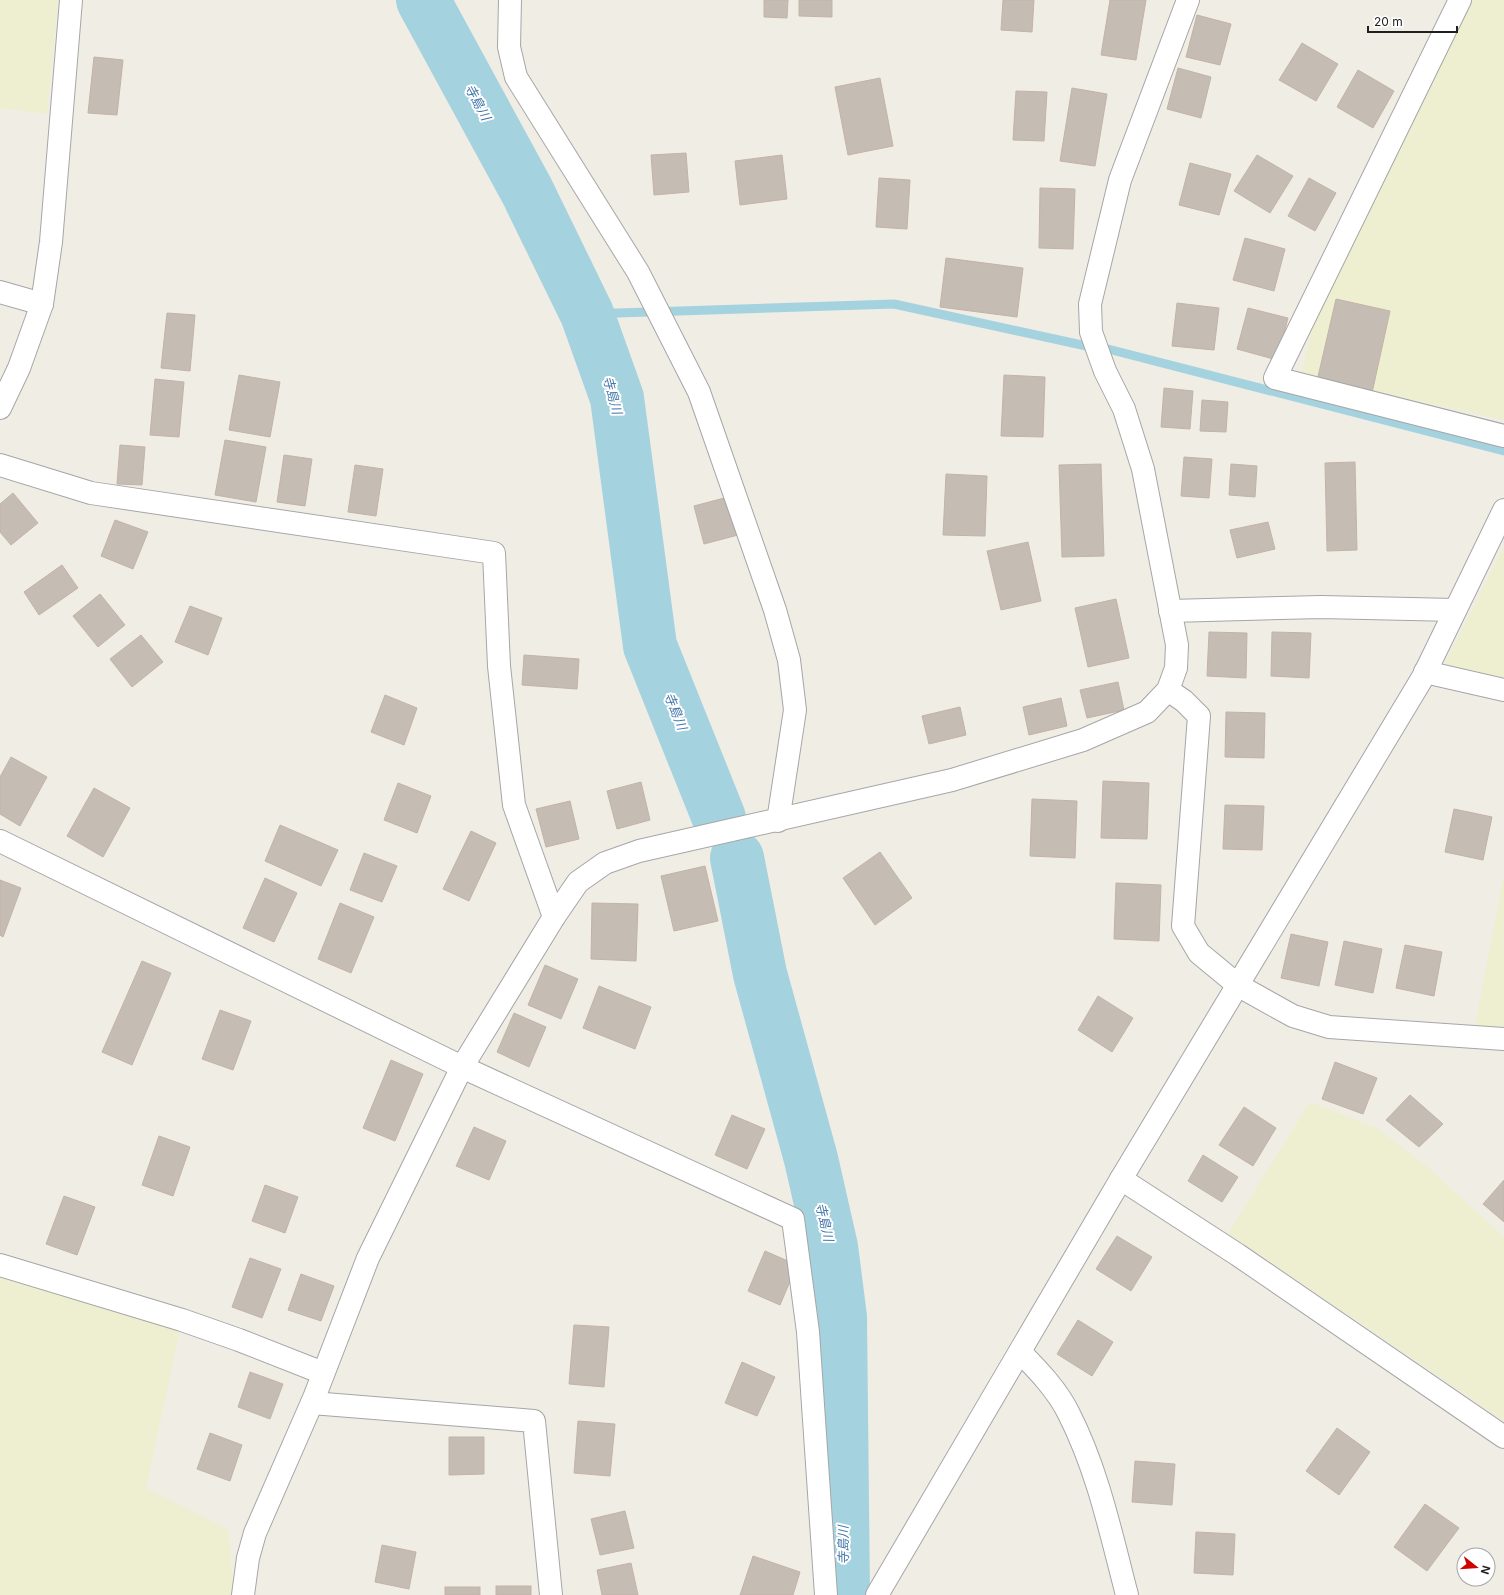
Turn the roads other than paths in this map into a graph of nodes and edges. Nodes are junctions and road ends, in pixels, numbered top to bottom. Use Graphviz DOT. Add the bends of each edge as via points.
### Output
graph roads {
  1 [pos="71,0"];
  2 [pos="510,0"];
  3 [pos="1188,0"];
  4 [pos="1460,0"];
  5 [pos="0,292"];
  6 [pos="42,304"];
  7 [pos="0,408"];
  8 [pos="1504,436"];
  9 [pos="0,465"];
  10 [pos="1504,510"];
  11 [pos="1455,610"];
  12 [pos="1170,611"];
  13 [pos="1425,672"];
  14 [pos="1168,690"];
  15 [pos="1504,690"];
  16 [pos="778,821"];
  17 [pos="0,841"];
  18 [pos="554,917"];
  19 [pos="1239,986"];
  20 [pos="1504,1040"];
  21 [pos="462,1067"];
  22 [pos="1121,1179"];
  23 [pos="0,1265"];
  24 [pos="1020,1352"];
  25 [pos="323,1373"];
  26 [pos="312,1403"];
  27 [pos="1504,1437"];
  28 [pos="244,1595"];
  29 [pos="551,1595"];
  30 [pos="826,1595"];
  31 [pos="877,1595"];
  32 [pos="1126,1595"];
  1 -- 6 [label="street" via="51,242"];
  2 -- 16 [label="street" via="509,47 516,77 638,272 699,392 775,610 789,660 795,710"];
  3 -- 12 [label="street" via="1120,180 1090,304 1091,332 1105,371 1124,409 1143,469"];
  4 -- 8 [label="street" via="1275,378"];
  5 -- 6 [label="street"];
  6 -- 7 [label="street" via="19,368"];
  9 -- 18 [label="street" via="91,493 494,553 499,666 514,805"];
  10 -- 11 [label="street"];
  11 -- 12 [label="street" via="1321,607"];
  11 -- 13 [label="street"];
  12 -- 14 [label="street" via="1177,645 1176,668"];
  13 -- 15 [label="street"];
  13 -- 19 [label="street"];
  14 -- 16 [label="street" via="1147,712 1083,740 952,780"];
  14 -- 19 [label="street" via="1199,716 1183,926 1199,953"];
  16 -- 18 [label="street" via="639,851 605,863 578,882"];
  17 -- 21 [label="street"];
  18 -- 21 [label="street"];
  19 -- 20 [label="street" via="1293,1016 1329,1027"];
  19 -- 22 [label="street"];
  21 -- 25 [label="street" via="368,1258"];
  21 -- 30 [label="street" via="793,1219 808,1332"];
  22 -- 24 [label="street"];
  22 -- 27 [label="street" via="1238,1255"];
  23 -- 25 [label="street" via="182,1320"];
  24 -- 31 [label="street"];
  24 -- 32 [label="street" via="1042,1374 1069,1413 1097,1481"];
  25 -- 26 [label="street"];
  26 -- 28 [label="street" via="255,1533 248,1558"];
  26 -- 29 [label="street" via="534,1421"];
}
